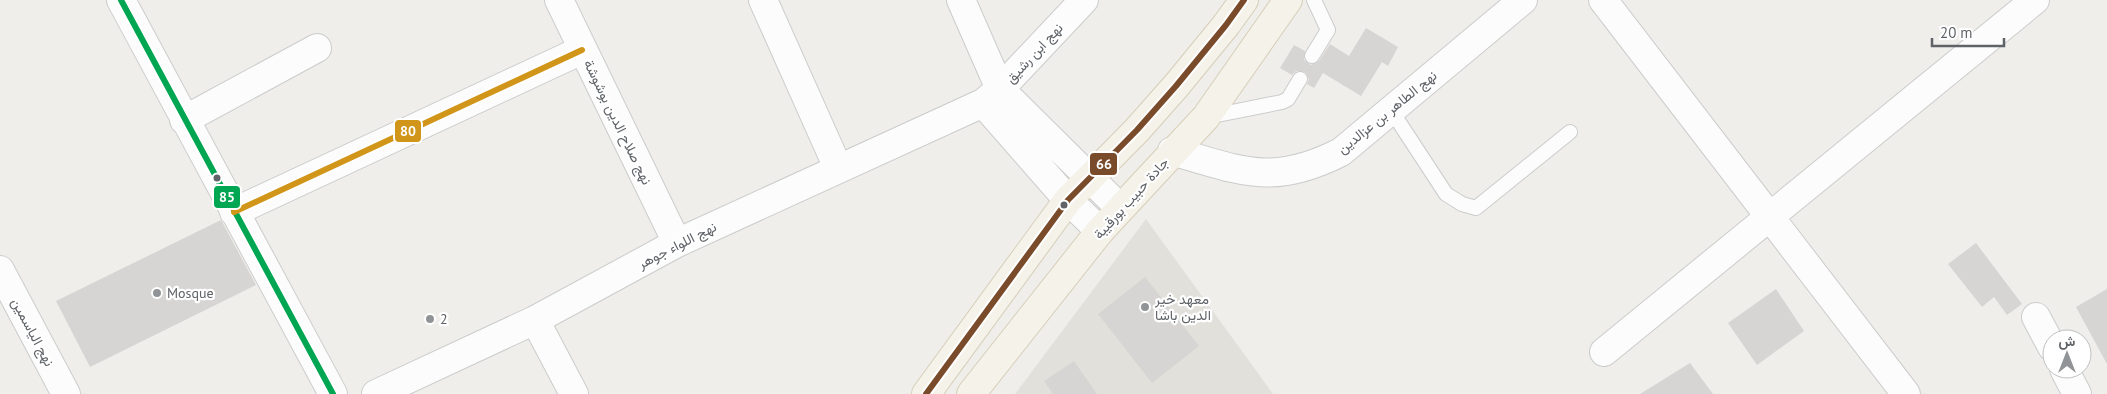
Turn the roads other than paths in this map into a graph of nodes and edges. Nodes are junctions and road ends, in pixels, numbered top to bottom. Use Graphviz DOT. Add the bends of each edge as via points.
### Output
graph roads {
  1 [pos="121,0"];
  2 [pos="559,0"];
  3 [pos="763,0"];
  4 [pos="961,0"];
  5 [pos="1084,0"];
  6 [pos="1244,0"];
  7 [pos="1288,0"];
  8 [pos="1314,0"];
  9 [pos="1523,0"];
  10 [pos="1603,0"];
  11 [pos="2035,0"];
  12 [pos="317,48"];
  13 [pos="582,50"];
  14 [pos="1312,56"];
  15 [pos="1300,79"];
  16 [pos="992,96"];
  17 [pos="1391,110"];
  18 [pos="1206,117"];
  19 [pos="184,120"];
  20 [pos="1570,132"];
  21 [pos="1172,151"];
  22 [pos="838,168"];
  23 [pos="1090,179"];
  24 [pos="1068,200"];
  25 [pos="1120,208"];
  26 [pos="234,212"];
  27 [pos="1769,216"];
  28 [pos="1100,231"];
  29 [pos="677,243"];
  30 [pos="0,270"];
  31 [pos="2036,317"];
  32 [pos="534,320"];
  33 [pos="2042,329"];
  34 [pos="1604,352"];
  35 [pos="2069,379"];
  36 [pos="66,394"];
  37 [pos="333,394"];
  38 [pos="376,394"];
  39 [pos="574,394"];
  40 [pos="926,394"];
  41 [pos="971,394"];
  42 [pos="1906,394"];
  43 [pos="2077,394"];
  1 -- 19 [label="street"];
  2 -- 13 [label="street, نهج صلاح الدين بوشوشة"];
  3 -- 22 [label="street"];
  4 -- 16 [label="street"];
  5 -- 16 [label="street, نهج ابن رشيق"];
  6 -- 23 [label="main road" via="1176,86"];
  7 -- 18 [label="main road, جادة حبيب بورقيبة"];
  8 -- 14 [label="lane" via="1328,30"];
  9 -- 17 [label="street, نهج الطاهر بن عزالدين"];
  10 -- 27 [label="street"];
  11 -- 27 [label="street"];
  12 -- 19 [label="street"];
  13 -- 26 [label="street"];
  13 -- 29 [label="street, نهج صلاح الدين بوشوشة"];
  15 -- 18 [label="lane" via="1288,99 1282,102"];
  16 -- 22 [label="street, نهج اللواء جوهر"];
  16 -- 23 [label="street"];
  16 -- 24 [label="street"];
  17 -- 20 [label="lane" via="1446,194 1476,208"];
  17 -- 21 [label="street, نهج الطاهر بن عزالدين" via="1340,152 1295,171 1272,174 1240,171"];
  18 -- 21 [label="main road, جادة حبيب بورقيبة"];
  19 -- 26 [label="street"];
  21 -- 25 [label="main road, جادة حبيب بورقيبة"];
  22 -- 29 [label="street, نهج اللواء جوهر"];
  23 -- 24 [label="main road"];
  23 -- 25 [label="street"];
  24 -- 28 [label="street"];
  24 -- 40 [label="main road"];
  25 -- 28 [label="main road, جادة حبيب بورقيبة"];
  26 -- 37 [label="street"];
  27 -- 34 [label="street"];
  27 -- 42 [label="street"];
  28 -- 41 [label="main road, جادة حبيب بورقيبة"];
  29 -- 32 [label="street, نهج اللواء جوهر"];
  30 -- 36 [label="street, نهج الياسمين"];
  31 -- 33 [label="street"];
  32 -- 38 [label="street, نهج اللواء جوهر"];
  32 -- 39 [label="street"];
  35 -- 43 [label="street"];
}
